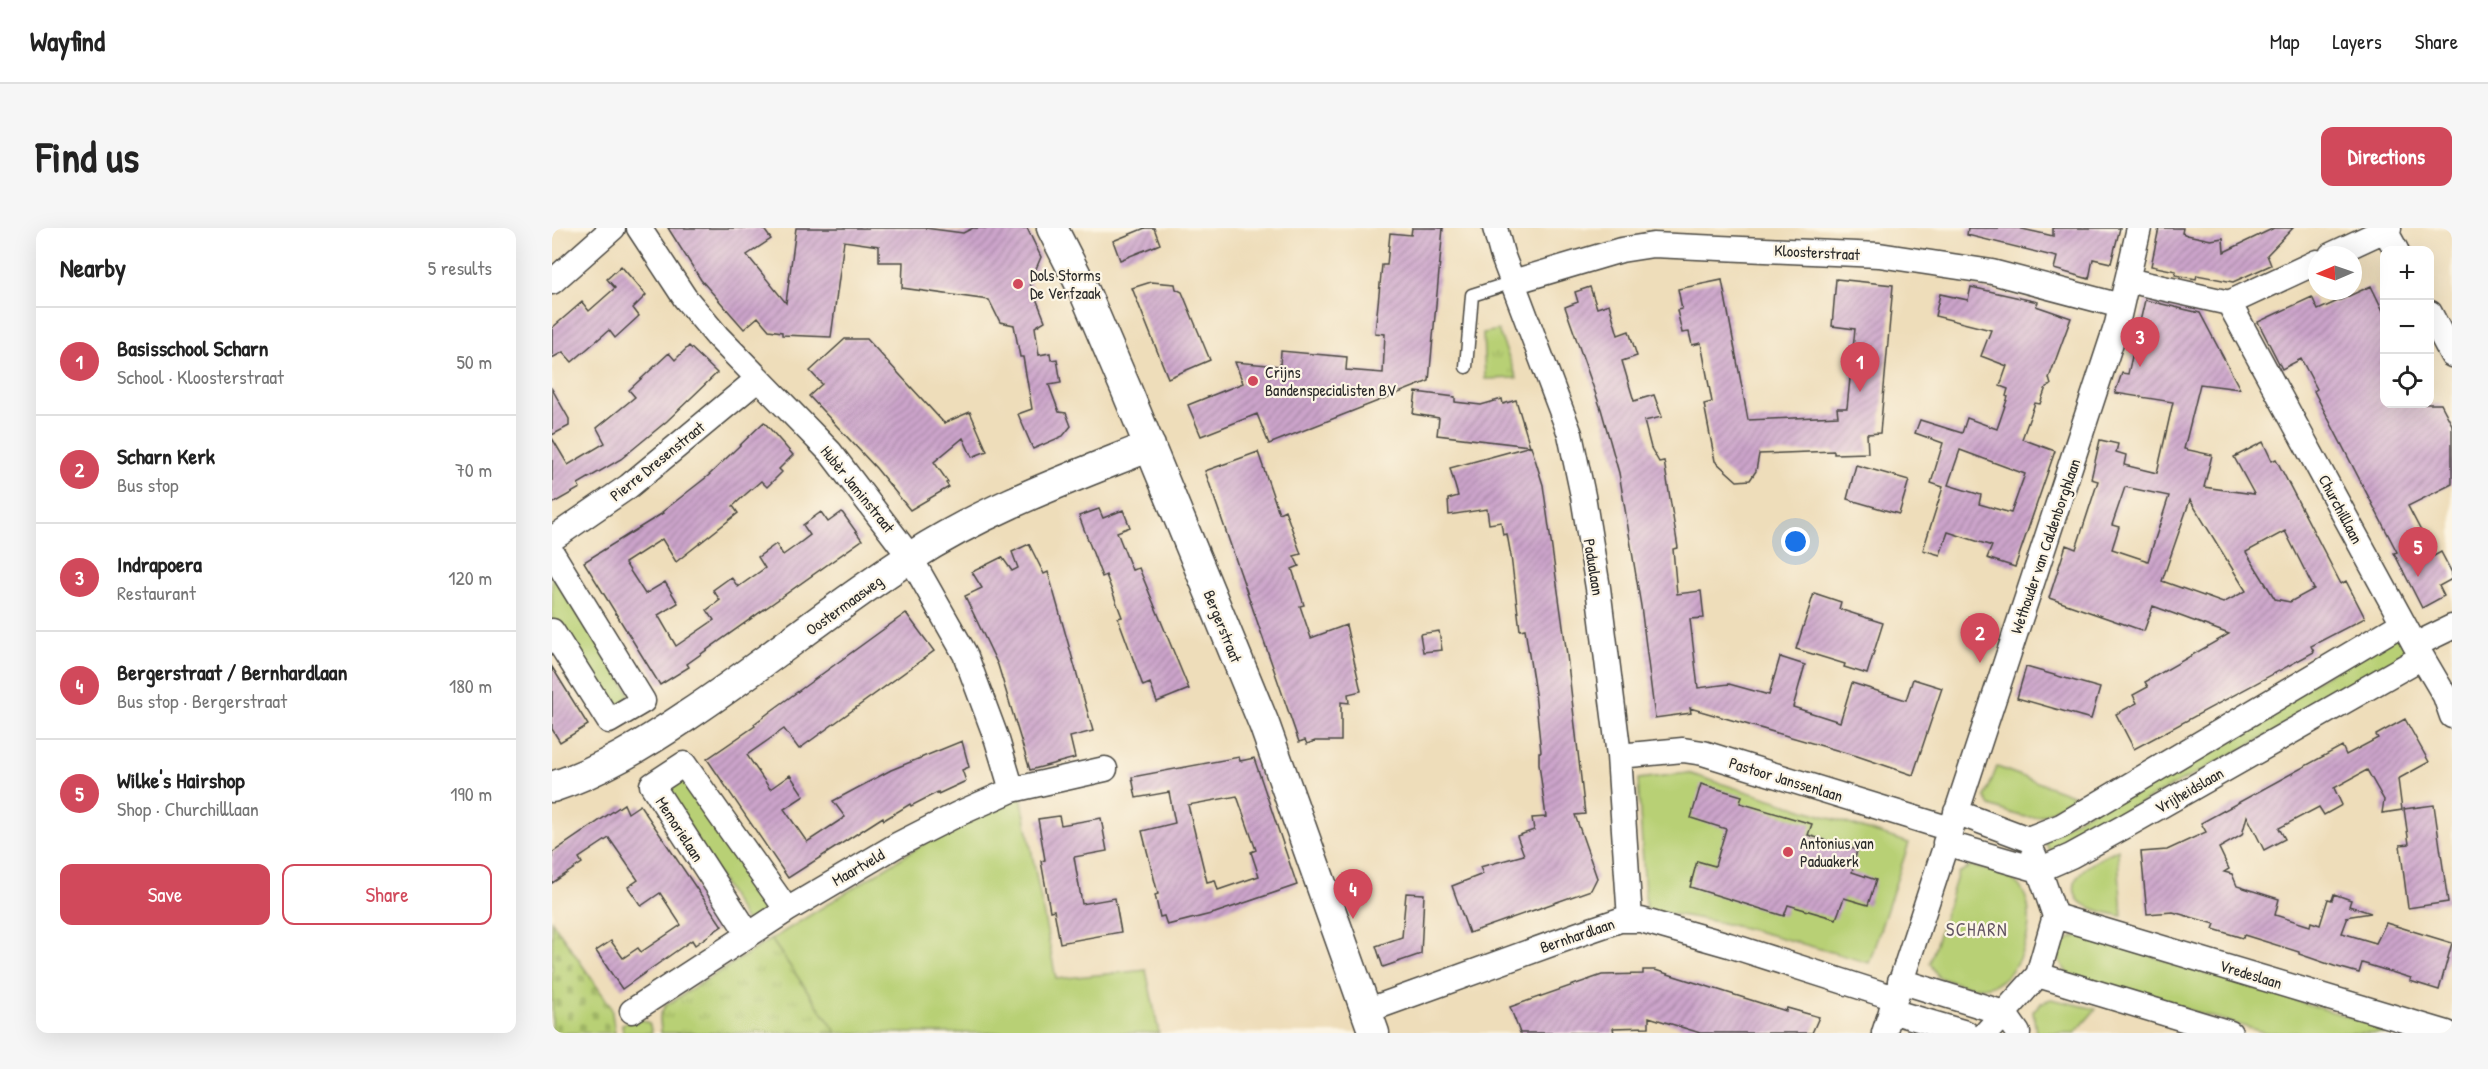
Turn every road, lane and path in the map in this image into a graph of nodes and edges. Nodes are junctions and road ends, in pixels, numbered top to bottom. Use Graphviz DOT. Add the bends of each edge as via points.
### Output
graph roads {
  1 [pos="612,228"];
  2 [pos="639,228"];
  3 [pos="1052,228"];
  4 [pos="1495,228"];
  5 [pos="2139,228"];
  6 [pos="2390,236"];
  7 [pos="2359,246"];
  8 [pos="2308,266"];
  9 [pos="2127,280"];
  10 [pos="552,282"];
  11 [pos="1513,282"];
  12 [pos="2229,303"];
  13 [pos="2121,306"];
  14 [pos="2434,321"];
  15 [pos="2452,355"];
  16 [pos="1466,367"];
  17 [pos="758,379"];
  18 [pos="1150,446"];
  19 [pos="552,539"];
  20 [pos="552,553"];
  21 [pos="910,557"];
  22 [pos="2403,623"];
  23 [pos="2452,627"];
  24 [pos="552,631"];
  25 [pos="2418,651"];
  26 [pos="2452,716"];
  27 [pos="1619,756"];
  28 [pos="1105,770"];
  29 [pos="552,787"];
  30 [pos="1012,790"];
  31 [pos="1950,828"];
  32 [pos="2028,839"];
  33 [pos="2039,870"];
  34 [pos="787,910"];
  35 [pos="2055,916"];
  36 [pos="1630,919"];
  37 [pos="749,935"];
  38 [pos="2038,975"];
  39 [pos="1893,1006"];
  40 [pos="632,1011"];
  41 [pos="2004,1013"];
  42 [pos="1370,1022"];
  43 [pos="1966,1033"];
  44 [pos="1986,1033"];
  45 [pos="2018,1033"];
  46 [pos="2230,1033"];
  47 [pos="2447,1033"];
  1 -- 10 [label="street"];
  2 -- 17 [label="street, Hubèr Jaminstraat" via="685,298"];
  3 -- 18 [label="street, Bergerstraat" via="1085,293"];
  4 -- 11 [label="street, Padualaan"];
  5 -- 9 [label="street, Wethouder van Caldenborghlaan"];
  6 -- 7 [label="street"];
  8 -- 12 [label="street"];
  9 -- 12 [label="street"];
  9 -- 13 [label="street, Wethouder van Caldenborghlaan"];
  11 -- 13 [label="street, Kloosterstraat" via="1621,250 1665,245 1880,255 1992,272"];
  11 -- 16 [label="lane" via="1472,295"];
  11 -- 27 [label="street, Padualaan" via="1570,434 1598,588"];
  12 -- 22 [label="street, Churchilllaan"];
  13 -- 31 [label="street, Wethouder van Caldenborghlaan"];
  14 -- 15 [label="street"];
  17 -- 19 [label="street, Pierre Dresenstraat" via="629,486"];
  17 -- 21 [label="street, Hubèr Jaminstraat" via="830,452"];
  18 -- 21 [label="street, Oostermaasweg" via="992,511"];
  18 -- 42 [label="street, Bergerstraat" via="1263,724"];
  20 -- 24 [label="street" via="643,701 609,721"];
  21 -- 29 [label="street, Oostermaasweg" via="659,734 591,772"];
  21 -- 30 [label="street, Hubèr Jaminstraat" via="965,654"];
  22 -- 25 [label="street, Churchilllaan"];
  22 -- 32 [label="street, Vrijheidslaan" via="2061,826"];
  23 -- 25 [label="street, Vrijheidslaan"];
  25 -- 26 [label="street, Churchilllaan" via="2445,696"];
  25 -- 33 [label="street, Vrijheidslaan" via="2122,828"];
  27 -- 31 [label="street, Pastoor Janssenlaan" via="1683,750 1703,753"];
  27 -- 36 [label="street, Padualaan"];
  28 -- 30 [label="street, Maartveld"];
  30 -- 34 [label="street, Maartveld" via="897,845"];
  31 -- 32 [label="street"];
  31 -- 33 [label="street"];
  31 -- 39 [label="street, Wethouder van Caldenborghlaan"];
  32 -- 33 [label="street"];
  33 -- 35 [label="street"];
  34 -- 37 [label="street, Maartveld"];
  34 -- 37 [label="street, Memorielaan" via="684,764 665,775 652,785"];
  35 -- 38 [label="street"];
  35 -- 47 [label="street, Vredeslaan"];
  36 -- 39 [label="street, Bernhardlaan" via="1729,945"];
  36 -- 42 [label="street, Bernhardlaan" via="1579,934"];
  37 -- 40 [label="street, Maartveld"];
  38 -- 41 [label="street"];
  38 -- 46 [label="street"];
  39 -- 41 [label="street"];
  39 -- 43 [label="street"];
  41 -- 44 [label="street"];
  41 -- 45 [label="street"];
}
